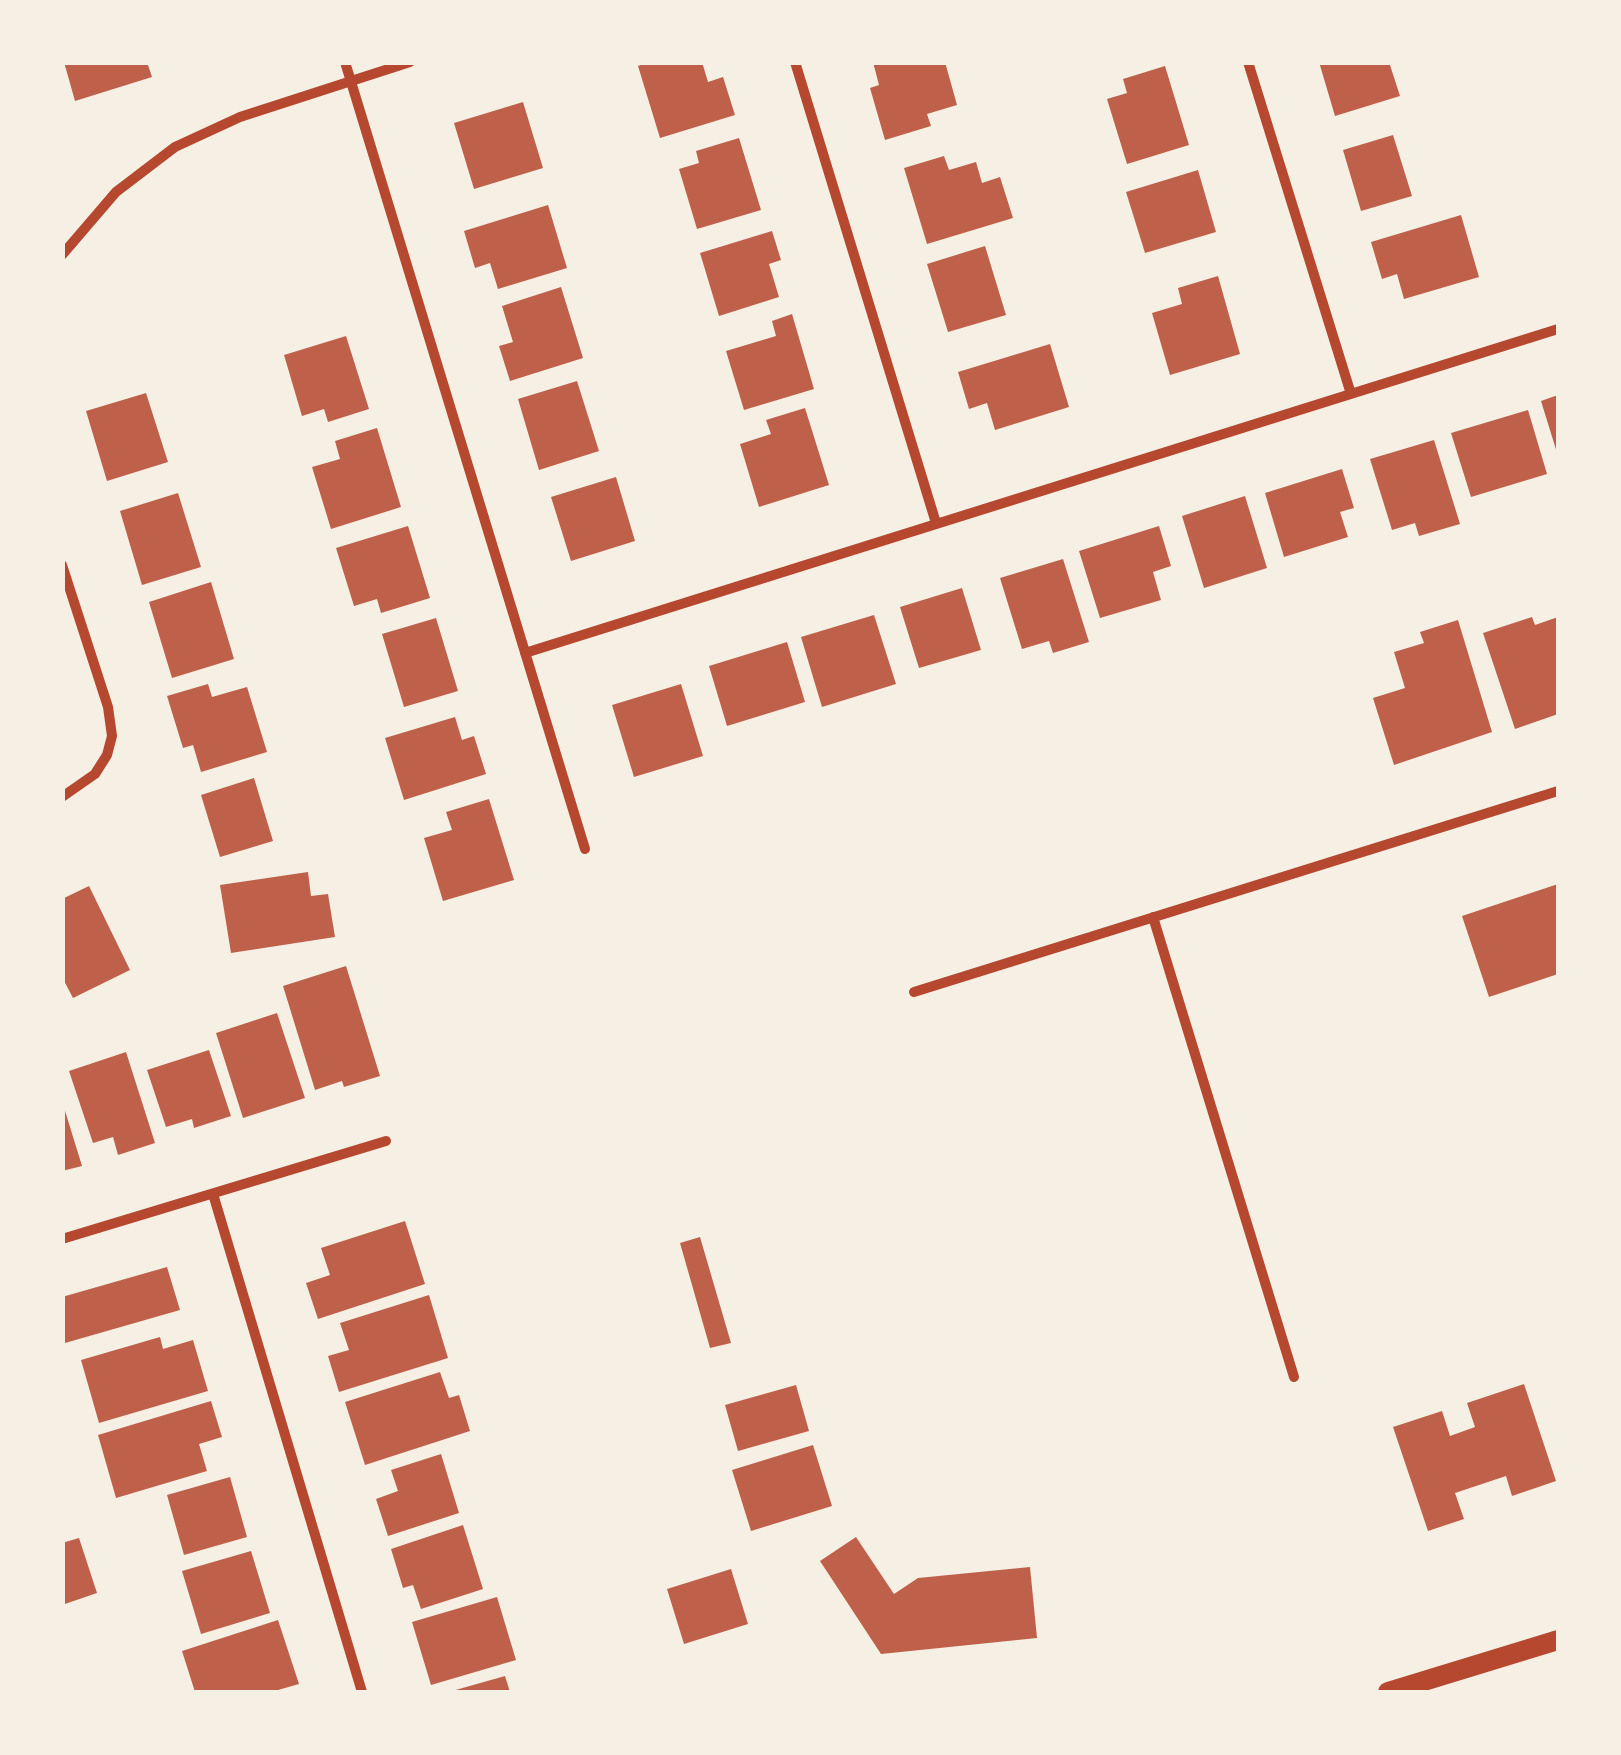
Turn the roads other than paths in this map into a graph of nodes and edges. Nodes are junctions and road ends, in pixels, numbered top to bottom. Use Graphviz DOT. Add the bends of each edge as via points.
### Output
graph roads {
  1 [pos="345,62"];
  2 [pos="410,62"];
  3 [pos="795,62"];
  4 [pos="1248,62"];
  5 [pos="350,81"];
  6 [pos="62,255"];
  7 [pos="1558,329"];
  8 [pos="1351,394"];
  9 [pos="936,524"];
  10 [pos="62,566"];
  11 [pos="525,653"];
  12 [pos="1558,791"];
  13 [pos="62,797"];
  14 [pos="584,849"];
  15 [pos="1153,917"];
  16 [pos="914,992"];
  17 [pos="386,1141"];
  18 [pos="213,1194"];
  19 [pos="62,1239"];
  20 [pos="1294,1377"];
  21 [pos="1558,1640"];
  22 [pos="362,1692"];
  23 [pos="1388,1692"];
  1 -- 5 [label="street"];
  2 -- 5 [label="street"];
  3 -- 9 [label="street"];
  4 -- 8 [label="street"];
  5 -- 6 [label="street" via="175,146 116,192"];
  5 -- 11 [label="street"];
  7 -- 8 [label="street"];
  8 -- 9 [label="street"];
  9 -- 11 [label="street"];
  10 -- 13 [label="street" via="112,736 95,774"];
  11 -- 14 [label="street"];
  12 -- 15 [label="street"];
  15 -- 16 [label="street"];
  15 -- 20 [label="street"];
  17 -- 18 [label="street"];
  18 -- 19 [label="street"];
  18 -- 22 [label="street"];
  21 -- 23 [label="main road"];
}
